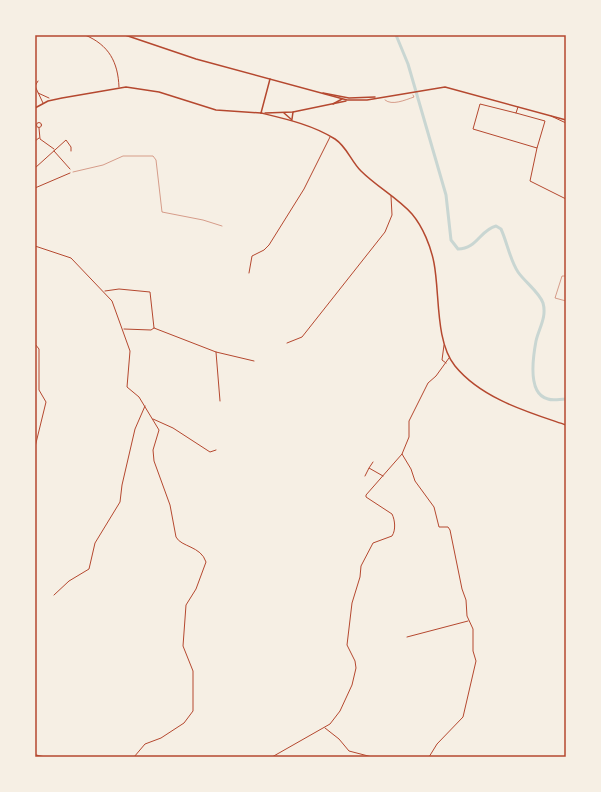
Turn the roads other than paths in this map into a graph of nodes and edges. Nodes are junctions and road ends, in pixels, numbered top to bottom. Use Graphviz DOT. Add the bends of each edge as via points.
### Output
graph roads {
  1 [pos="36,35"];
  2 [pos="85,35"];
  3 [pos="125,35"];
  4 [pos="137,35"];
  5 [pos="35,37"];
  6 [pos="135,38"];
  7 [pos="270,79"];
  8 [pos="38,81"];
  9 [pos="35,86"];
  10 [pos="119,88"];
  11 [pos="38,92"];
  12 [pos="317,92"];
  13 [pos="334,97"];
  14 [pos="378,97"];
  15 [pos="49,98"];
  16 [pos="350,98"];
  17 [pos="341,99"];
  18 [pos="347,100"];
  19 [pos="44,104"];
  20 [pos="332,104"];
  21 [pos="518,107"];
  22 [pos="35,108"];
  23 [pos="293,112"];
  24 [pos="261,113"];
  25 [pos="283,113"];
  26 [pos="516,113"];
  27 [pos="546,115"];
  28 [pos="550,116"];
  29 [pos="284,119"];
  30 [pos="566,120"];
  31 [pos="545,121"];
  32 [pos="294,122"];
  33 [pos="566,123"];
  34 [pos="36,125"];
  35 [pos="39,128"];
  36 [pos="331,137"];
  37 [pos="40,138"];
  38 [pos="35,141"];
  39 [pos="537,148"];
  40 [pos="54,150"];
  41 [pos="71,151"];
  42 [pos="35,168"];
  43 [pos="70,169"];
  44 [pos="70,173"];
  45 [pos="35,188"];
  46 [pos="391,196"];
  47 [pos="566,199"];
  48 [pos="35,246"];
  49 [pos="249,273"];
  50 [pos="104,291"];
  51 [pos="154,328"];
  52 [pos="124,329"];
  53 [pos="444,342"];
  54 [pos="288,343"];
  55 [pos="35,344"];
  56 [pos="216,352"];
  57 [pos="449,356"];
  58 [pos="254,361"];
  59 [pos="446,363"];
  60 [pos="220,402"];
  61 [pos="145,406"];
  62 [pos="153,419"];
  63 [pos="566,425"];
  64 [pos="35,447"];
  65 [pos="216,450"];
  66 [pos="402,454"];
  67 [pos="373,462"];
  68 [pos="369,468"];
  69 [pos="365,476"];
  70 [pos="383,476"];
  71 [pos="54,596"];
  72 [pos="468,620"];
  73 [pos="407,637"];
  74 [pos="325,728"];
  75 [pos="35,755"];
  76 [pos="44,757"];
  77 [pos="134,757"];
  78 [pos="272,757"];
  79 [pos="372,757"];
  80 [pos="429,757"];
  1 -- 5 [label="street"];
  2 -- 10 [label="street" via="99,42 113,57 118,69"];
  3 -- 6 [label="main road"];
  4 -- 6 [label="street"];
  6 -- 7 [label="main road" via="196,59"];
  7 -- 12 [label="main road"];
  7 -- 24 [label="main road"];
  8 -- 9 [label="street"];
  9 -- 11 [label="street"];
  10 -- 19 [label="main road" via="62,98"];
  10 -- 24 [label="main road" via="133,87 152,91 216,110"];
  11 -- 15 [label="street"];
  11 -- 19 [label="street"];
  12 -- 13 [label="main road"];
  12 -- 16 [label="main road"];
  13 -- 17 [label="main road"];
  13 -- 20 [label="main road"];
  14 -- 16 [label="main road"];
  14 -- 18 [label="main road"];
  14 -- 21 [label="main road" via="445,87"];
  16 -- 17 [label="main road"];
  17 -- 18 [label="main road"];
  17 -- 20 [label="main road"];
  18 -- 20 [label="main road"];
  19 -- 22 [label="main road"];
  20 -- 23 [label="main road"];
  21 -- 26 [label="street"];
  21 -- 27 [label="main road"];
  23 -- 25 [label="main road"];
  23 -- 32 [label="main road" via="291,117"];
  24 -- 25 [label="main road"];
  24 -- 29 [label="main road"];
  25 -- 29 [label="main road"];
  25 -- 32 [label="main road"];
  26 -- 31 [label="street"];
  26 -- 39 [label="street" via="480,104 472,130"];
  27 -- 28 [label="main road"];
  27 -- 31 [label="street"];
  28 -- 30 [label="main road"];
  28 -- 33 [label="street"];
  29 -- 32 [label="main road"];
  31 -- 39 [label="street"];
  32 -- 36 [label="main road"];
  34 -- 35 [label="street"];
  34 -- 35 [label="street" via="41,124 42,127"];
  35 -- 37 [label="street"];
  36 -- 46 [label="main road" via="342,144 364,174"];
  36 -- 49 [label="street" via="304,189 269,245 252,256"];
  37 -- 38 [label="street"];
  37 -- 40 [label="street"];
  39 -- 47 [label="street" via="530,181"];
  40 -- 41 [label="street" via="66,140"];
  40 -- 42 [label="street"];
  40 -- 43 [label="street"];
  44 -- 45 [label="street"];
  46 -- 53 [label="main road" via="415,218 431,252"];
  46 -- 54 [label="street" via="392,215 385,232 302,337"];
  48 -- 50 [label="street" via="71,258"];
  50 -- 51 [label="street" via="119,289 150,292"];
  50 -- 52 [label="street" via="112,301"];
  51 -- 52 [label="street"];
  51 -- 56 [label="street"];
  52 -- 61 [label="street" via="130,351 127,387"];
  53 -- 57 [label="main road"];
  53 -- 59 [label="street" via="442,358"];
  55 -- 64 [label="street" via="40,349 39,390 46,402"];
  56 -- 58 [label="street"];
  56 -- 60 [label="street"];
  57 -- 59 [label="street"];
  57 -- 63 [label="main road" via="464,375 500,400"];
  59 -- 66 [label="street" via="428,383 409,421 409,437"];
  61 -- 62 [label="street"];
  61 -- 71 [label="street" via="135,429 120,502 95,543 89,569 69,581"];
  62 -- 65 [label="street" via="173,428 210,452"];
  62 -- 77 [label="street" via="159,430 154,461 170,505 176,537 178,541 195,549 206,562 196,589 186,605 183,646 194,677 193,711 184,723 161,738 145,744"];
  66 -- 70 [label="street"];
  66 -- 72 [label="street" via="415,481 434,507 439,527 448,527 450,530"];
  67 -- 68 [label="street"];
  68 -- 69 [label="street"];
  68 -- 70 [label="street"];
  70 -- 74 [label="street" via="366,497 392,514 395,531 392,536 373,543 362,566 352,602 347,638 348,649 355,661 354,677 340,711"];
  72 -- 73 [label="street"];
  72 -- 80 [label="street" via="473,629 473,652 476,661 464,712"];
  74 -- 78 [label="street"];
  74 -- 79 [label="street" via="339,738 347,750"];
  75 -- 76 [label="main road"];
}
